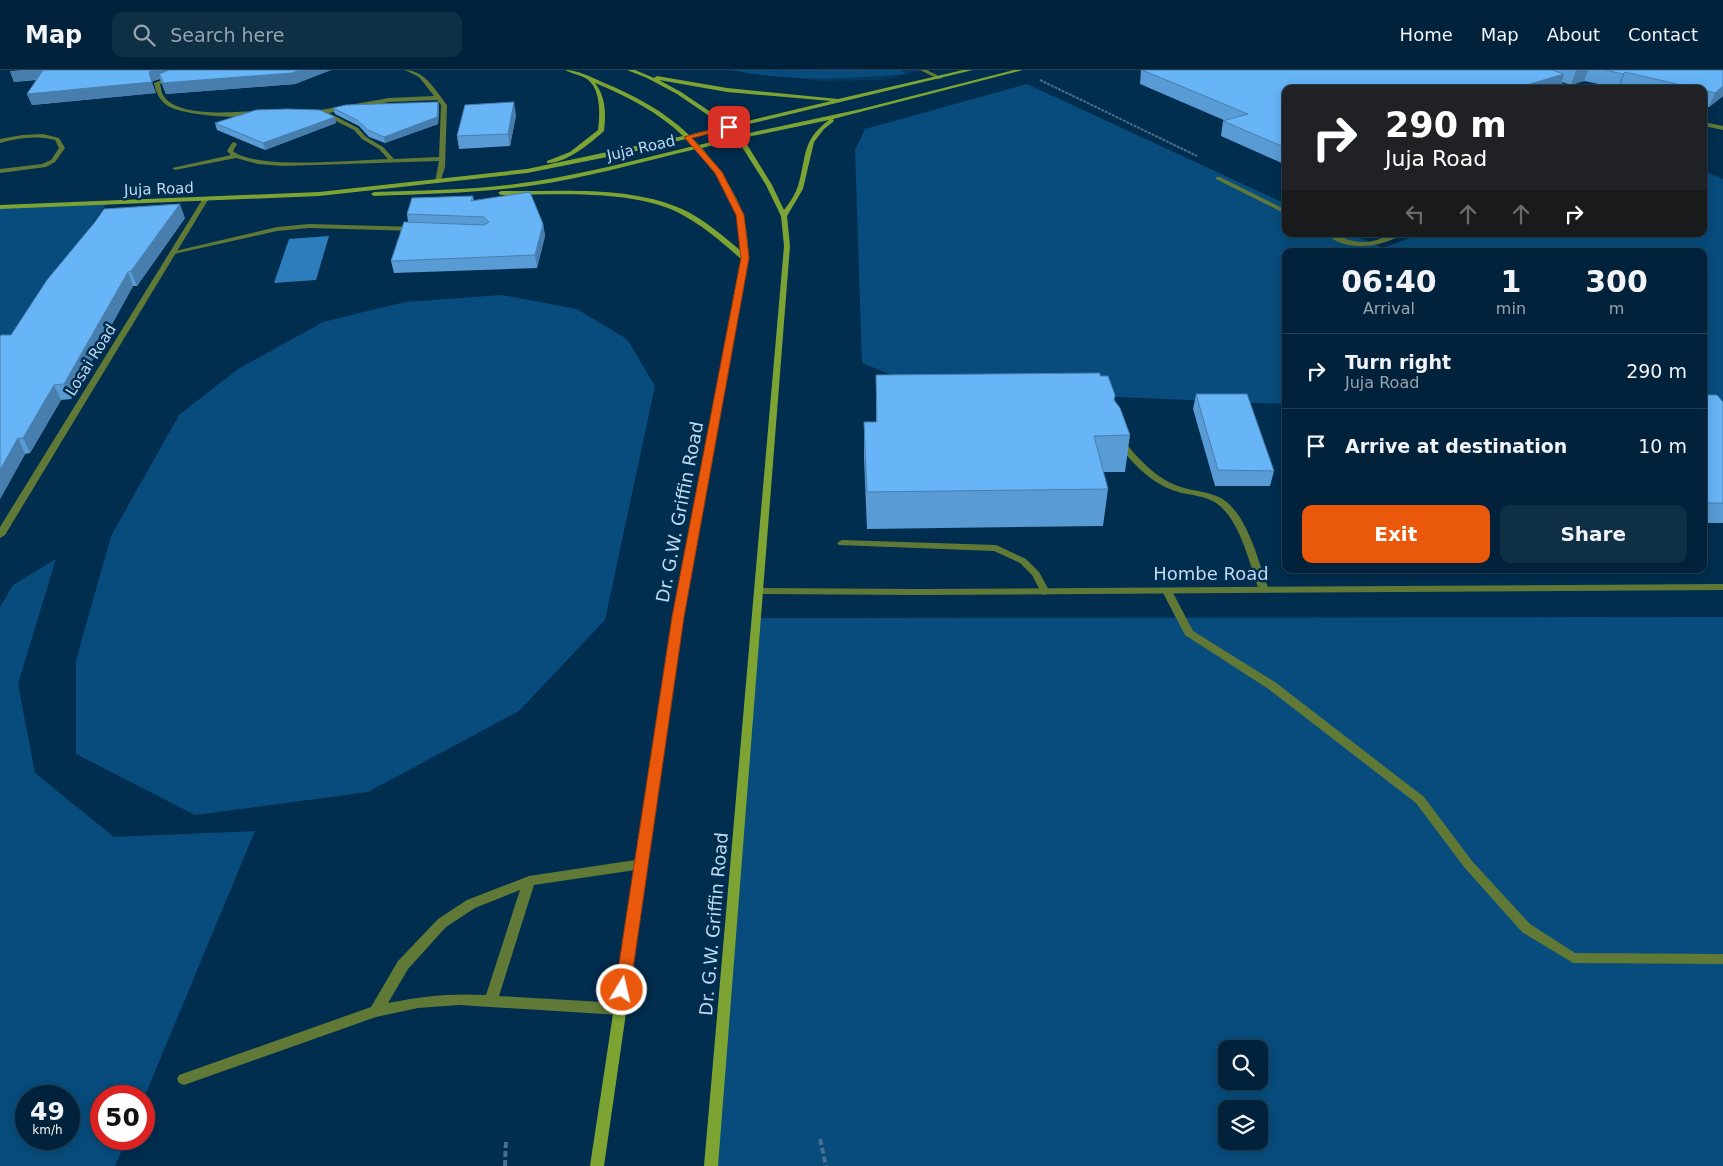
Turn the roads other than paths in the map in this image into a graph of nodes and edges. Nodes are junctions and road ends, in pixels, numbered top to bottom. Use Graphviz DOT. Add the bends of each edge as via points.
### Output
graph roads {
  1 [pos="193,70"];
  2 [pos="408,70"];
  3 [pos="568,70"];
  4 [pos="630,70"];
  5 [pos="923,70"];
  6 [pos="970,70"];
  7 [pos="1020,70"];
  8 [pos="649,77"];
  9 [pos="588,78"];
  10 [pos="940,78"];
  11 [pos="1544,80"];
  12 [pos="1562,85"];
  13 [pos="439,98"];
  14 [pos="848,100"];
  15 [pos="306,112"];
  16 [pos="323,112"];
  17 [pos="262,113"];
  18 [pos="837,116"];
  19 [pos="1707,125"];
  20 [pos="729,127"];
  21 [pos="1723,128"];
  22 [pos="688,137"];
  23 [pos="739,137"];
  24 [pos="0,141"];
  25 [pos="234,144"];
  26 [pos="698,147"];
  27 [pos="236,156"];
  28 [pos="442,159"];
  29 [pos="394,161"];
  30 [pos="175,168"];
  31 [pos="0,170"];
  32 [pos="527,171"];
  33 [pos="1218,178"];
  34 [pos="438,182"];
  35 [pos="463,191"];
  36 [pos="319,194"];
  37 [pos="205,200"];
  38 [pos="0,207"];
  39 [pos="1282,210"];
  40 [pos="784,216"];
  41 [pos="421,229"];
  42 [pos="1335,237"];
  43 [pos="1391,237"];
  44 [pos="174,252"];
  45 [pos="745,258"];
  46 [pos="1114,434"];
  47 [pos="0,535"];
  48 [pos="842,543"];
  49 [pos="1723,587"];
  50 [pos="1167,590"];
  51 [pos="1264,590"];
  52 [pos="760,591"];
  53 [pos="1045,592"];
  54 [pos="642,864"];
  55 [pos="529,881"];
  56 [pos="1723,959"];
  57 [pos="490,1002"];
  58 [pos="620,1009"];
  59 [pos="376,1011"];
  60 [pos="184,1080"];
  61 [pos="597,1166"];
  62 [pos="711,1166"];
  1 -- 17 [label="street" via="157,83 162,98 181,110 208,114"];
  2 -- 13 [label="street" via="421,76"];
  3 -- 9 [label="main road, Dr. G.W. Griffin Road"];
  4 -- 8 [label="main road, Dr. G.W. Griffin Road"];
  5 -- 10 [label="street"];
  6 -- 10 [label="main road, Juja Road"];
  7 -- 18 [label="main road, Juja Road"];
  8 -- 14 [label="main road" via="755,94"];
  8 -- 20 [label="main road, Dr. G.W. Griffin Road"];
  9 -- 22 [label="main road, Dr. G.W. Griffin Road" via="637,98 669,119"];
  9 -- 32 [label="main road" via="599,89 601,131 572,153"];
  10 -- 14 [label="main road, Juja Road"];
  11 -- 12 [label="street"];
  13 -- 16 [label="street" via="389,100"];
  13 -- 28 [label="street" via="444,106"];
  14 -- 20 [label="main road, Juja Road"];
  15 -- 16 [label="street"];
  16 -- 29 [label="street" via="356,129"];
  18 -- 23 [label="main road, Juja Road"];
  18 -- 40 [label="main road" via="821,127 810,142 802,185"];
  19 -- 21 [label="street"];
  20 -- 22 [label="main road, Juja Road"];
  20 -- 23 [label="main road, Dr. G.W. Griffin Road"];
  22 -- 26 [label="main road, Dr. G.W. Griffin Road"];
  22 -- 32 [label="main road, Juja Road"];
  23 -- 26 [label="main road, Juja Road"];
  23 -- 40 [label="main road, Dr. G.W. Griffin Road"];
  24 -- 31 [label="street" via="46,136 57,140 62,148 53,161 44,166"];
  25 -- 27 [label="street" via="230,151"];
  26 -- 35 [label="main road, Juja Road" via="574,176"];
  26 -- 45 [label="main road, Dr. G.W. Griffin Road" via="718,172 740,215"];
  27 -- 29 [label="street" via="289,164"];
  27 -- 30 [label="street"];
  28 -- 29 [label="street"];
  28 -- 34 [label="street"];
  32 -- 34 [label="main road, Juja Road"];
  33 -- 39 [label="street"];
  34 -- 36 [label="main road, Juja Road"];
  35 -- 36 [label="main road, Juja Road"];
  35 -- 45 [label="main road" via="609,196 648,201 678,210 702,223"];
  36 -- 37 [label="main road, Juja Road"];
  37 -- 38 [label="main road, Juja Road"];
  37 -- 44 [label="street, Losai Road"];
  40 -- 52 [label="main road, Dr. G.W. Griffin Road" via="787,246"];
  41 -- 44 [label="street" via="277,228"];
  42 -- 43 [label="street" via="1360,246"];
  44 -- 47 [label="street, Losai Road"];
  45 -- 54 [label="main road, Dr. G.W. Griffin Road" via="678,617"];
  46 -- 51 [label="street" via="1150,475 1170,486 1206,494 1226,505 1238,523"];
  48 -- 53 [label="street" via="996,548 1023,561 1036,574"];
  49 -- 51 [label="street, Hombe Road"];
  50 -- 51 [label="street, Hombe Road"];
  50 -- 53 [label="street, Hombe Road"];
  50 -- 56 [label="street" via="1189,633 1271,685 1420,800 1468,864 1526,928 1573,958"];
  52 -- 53 [label="street, Hombe Road"];
  52 -- 62 [label="main road, Dr. G.W. Griffin Road"];
  54 -- 55 [label="street"];
  54 -- 58 [label="main road, Dr. G.W. Griffin Road"];
  55 -- 57 [label="street"];
  55 -- 59 [label="street" via="471,904 442,923 403,965"];
  57 -- 58 [label="street"];
  57 -- 59 [label="street" via="418,1002"];
  58 -- 61 [label="main road, Dr. G.W. Griffin Road"];
  59 -- 60 [label="street"];
}
